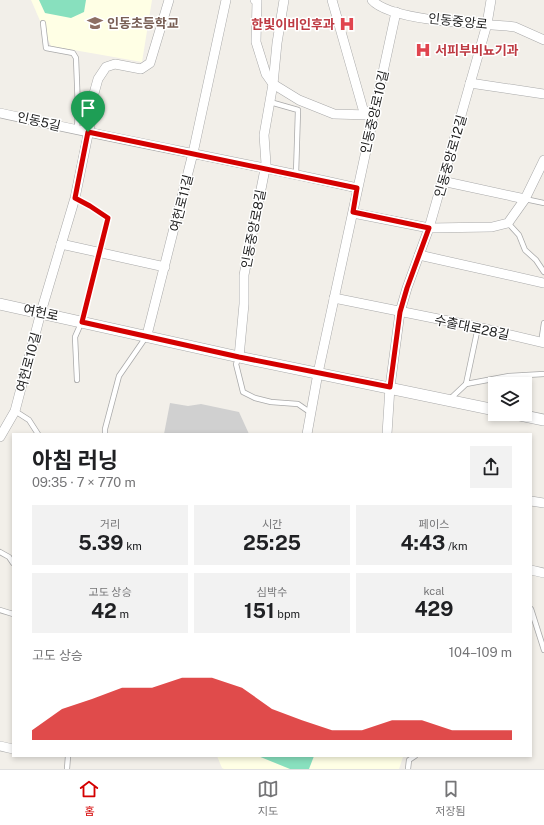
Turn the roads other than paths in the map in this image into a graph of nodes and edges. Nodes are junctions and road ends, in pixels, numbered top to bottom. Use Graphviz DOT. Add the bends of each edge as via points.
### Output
graph roads {
  1 [pos="169,0"];
  2 [pos="226,0"];
  3 [pos="255,0"];
  4 [pos="284,0"];
  5 [pos="332,0"];
  6 [pos="372,0"];
  7 [pos="490,0"];
  8 [pos="396,12"];
  9 [pos="43,23"];
  10 [pos="487,24"];
  11 [pos="544,40"];
  12 [pos="470,83"];
  13 [pos="273,84"];
  14 [pos="544,94"];
  15 [pos="270,102"];
  16 [pos="0,113"];
  17 [pos="371,116"];
  18 [pos="77,130"];
  19 [pos="88,132"];
  20 [pos="193,153"];
  21 [pos="543,164"];
  22 [pos="265,168"];
  23 [pos="296,174"];
  24 [pos="442,182"];
  25 [pos="357,188"];
  26 [pos="75,198"];
  27 [pos="526,199"];
  28 [pos="544,204"];
  29 [pos="353,212"];
  30 [pos="508,223"];
  31 [pos="429,228"];
  32 [pos="61,244"];
  33 [pos="99,253"];
  34 [pos="419,255"];
  35 [pos="165,267"];
  36 [pos="544,272"];
  37 [pos="544,283"];
  38 [pos="334,298"];
  39 [pos="0,304"];
  40 [pos="41,312"];
  41 [pos="400,312"];
  42 [pos="82,322"];
  43 [pos="544,322"];
  44 [pos="478,327"];
  45 [pos="147,336"];
  46 [pos="542,343"];
  47 [pos="239,357"];
  48 [pos="318,373"];
  49 [pos="544,374"];
  50 [pos="77,380"];
  51 [pos="466,384"];
  52 [pos="390,387"];
  53 [pos="449,400"];
  54 [pos="488,408"];
  55 [pos="15,411"];
  56 [pos="311,412"];
  57 [pos="532,418"];
  58 [pos="544,420"];
  59 [pos="37,433"];
  60 [pos="105,433"];
  61 [pos="307,433"];
  62 [pos="387,433"];
  63 [pos="0,437"];
  64 [pos="532,501"];
  65 [pos="544,503"];
  66 [pos="0,552"];
  67 [pos="12,562"];
  68 [pos="532,570"];
  69 [pos="544,573"];
  70 [pos="0,610"];
  71 [pos="532,612"];
  72 [pos="12,614"];
  73 [pos="544,650"];
  74 [pos="0,746"];
  75 [pos="12,749"];
  76 [pos="68,757"];
  77 [pos="414,757"];
  78 [pos="67,769"];
  79 [pos="408,769"];
  1 -- 19 [label="street, 여헌로10길" via="150,63 141,69 115,64 106,67 98,79"];
  2 -- 20 [label="street, 여헌로11길"];
  3 -- 13 [label="street" via="256,42 266,74"];
  4 -- 13 [label="street, 인동중앙로8길"];
  5 -- 17 [label="street" via="363,109"];
  6 -- 8 [label="street, 인동중앙로"];
  7 -- 10 [label="street, 인동중앙로12길"];
  8 -- 10 [label="street, 인동중앙로" via="454,23"];
  8 -- 17 [label="street, 인동중앙로10길"];
  9 -- 18 [label="lane, 인동5길" via="46,48 73,53 76,58"];
  10 -- 11 [label="street, 인동중앙로" via="515,27"];
  10 -- 12 [label="street, 인동중앙로12길"];
  12 -- 14 [label="street"];
  12 -- 24 [label="street, 인동중앙로12길"];
  13 -- 15 [label="street, 인동중앙로8길"];
  13 -- 17 [label="street" via="299,100 334,114"];
  15 -- 22 [label="street, 인동중앙로8길" via="264,135"];
  15 -- 23 [label="lane" via="298,110"];
  16 -- 18 [label="street, 인동5길"];
  17 -- 25 [label="street, 인동중앙로10길"];
  18 -- 19 [label="street, 인동5길"];
  19 -- 20 [label="street, 인동5길"];
  19 -- 26 [label="street, 여헌로10길"];
  20 -- 22 [label="street, 인동5길"];
  20 -- 35 [label="street, 여헌로11길"];
  21 -- 27 [label="street"];
  22 -- 23 [label="street, 인동5길"];
  22 -- 47 [label="street, 인동중앙로8길" via="244,275"];
  23 -- 25 [label="street, 인동5길"];
  24 -- 27 [label="street"];
  24 -- 31 [label="street, 인동중앙로12길"];
  25 -- 29 [label="street, 인동중앙로10길"];
  26 -- 32 [label="street, 여헌로10길"];
  26 -- 33 [label="lane" via="108,218"];
  27 -- 28 [label="lane"];
  27 -- 30 [label="street"];
  29 -- 31 [label="street"];
  29 -- 38 [label="street, 인동중앙로10길"];
  30 -- 31 [label="street" via="492,227"];
  30 -- 36 [label="lane" via="519,235 525,250"];
  31 -- 34 [label="street, 인동중앙로12길"];
  32 -- 33 [label="street"];
  32 -- 40 [label="street, 여헌로10길"];
  33 -- 35 [label="street"];
  33 -- 42 [label="lane"];
  34 -- 37 [label="street"];
  34 -- 41 [label="street, 인동중앙로12길"];
  35 -- 45 [label="street, 여헌로11길"];
  38 -- 41 [label="street"];
  38 -- 48 [label="street, 인동중앙로10길"];
  39 -- 40 [label="street, 여헌로"];
  40 -- 42 [label="street, 여헌로"];
  40 -- 55 [label="street, 여헌로10길"];
  41 -- 44 [label="street, 수출대로28길"];
  41 -- 52 [label="street, 인동중앙로12길"];
  42 -- 45 [label="street, 여헌로"];
  42 -- 50 [label="lane" via="75,337"];
  43 -- 46 [label="lane"];
  44 -- 46 [label="street, 수출대로28길"];
  44 -- 51 [label="lane"];
  45 -- 47 [label="street, 여헌로"];
  45 -- 60 [label="lane" via="119,376"];
  47 -- 48 [label="street, 여헌로"];
  47 -- 56 [label="lane" via="236,364 243,392 271,402 298,404"];
  48 -- 52 [label="street, 여헌로"];
  48 -- 56 [label="street, 인동중앙로10길"];
  49 -- 51 [label="lane" via="509,376"];
  51 -- 53 [label="lane"];
  52 -- 53 [label="street, 여헌로"];
  52 -- 62 [label="street, 인동중앙로12길"];
  53 -- 54 [label="street, 여헌로"];
  55 -- 59 [label="lane" via="29,420"];
  55 -- 63 [label="street, 여헌로10길"];
  56 -- 61 [label="street, 인동중앙로10길"];
  57 -- 58 [label="street"];
  64 -- 65 [label="street"];
  66 -- 67 [label="lane"];
  68 -- 69 [label="street"];
  70 -- 72 [label="lane"];
  71 -- 73 [label="lane"];
  74 -- 75 [label="street"];
  76 -- 78 [label="lane"];
  77 -- 79 [label="lane" via="409,760"];
}
